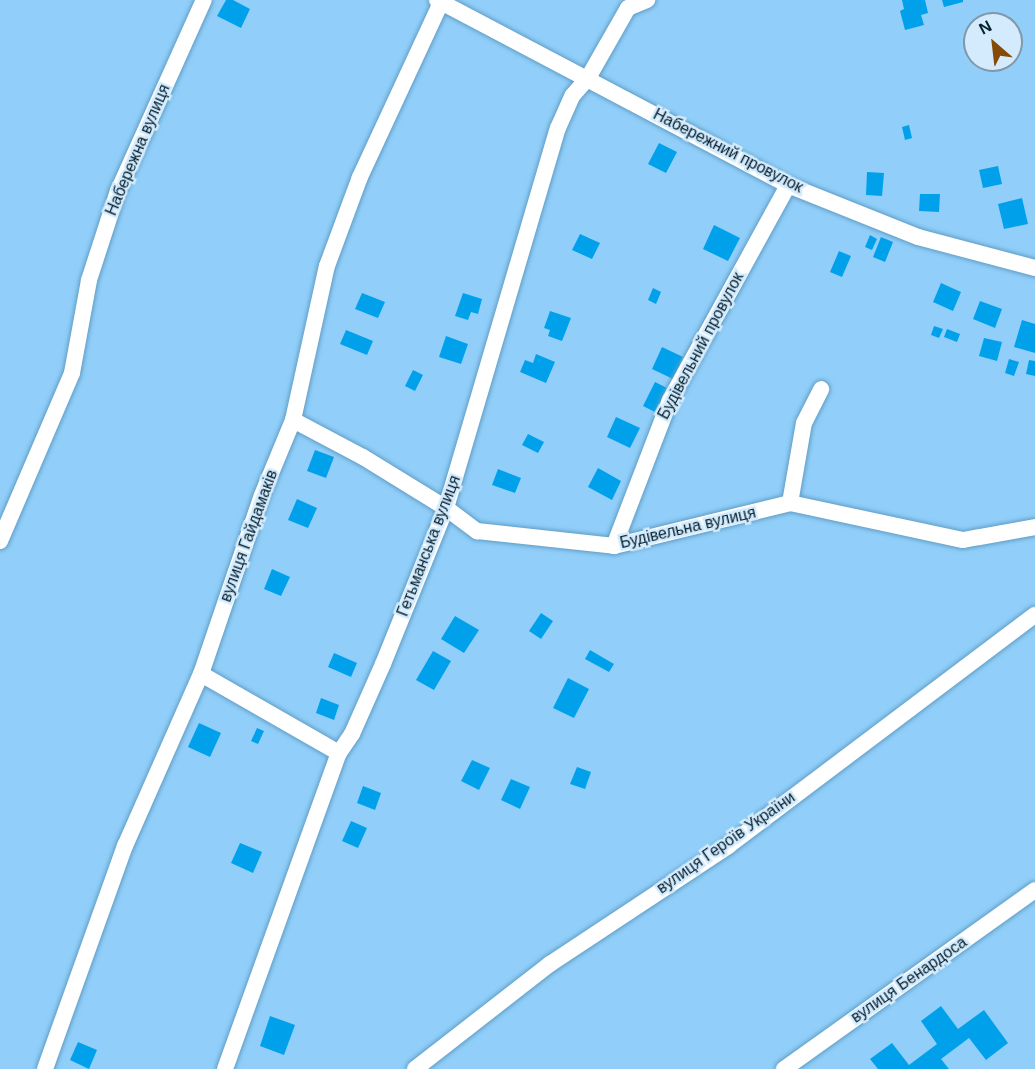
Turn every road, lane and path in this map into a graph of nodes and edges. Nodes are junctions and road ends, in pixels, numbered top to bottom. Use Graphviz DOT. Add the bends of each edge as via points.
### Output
graph roads {
  1 [pos="204,0"];
  2 [pos="647,0"];
  3 [pos="440,1"];
  4 [pos="588,78"];
  5 [pos="788,185"];
  6 [pos="1035,268"];
  7 [pos="821,389"];
  8 [pos="293,420"];
  9 [pos="790,503"];
  10 [pos="446,508"];
  11 [pos="1035,527"];
  12 [pos="0,541"];
  13 [pos="614,546"];
  14 [pos="1035,615"];
  15 [pos="201,675"];
  16 [pos="339,753"];
  17 [pos="1035,890"];
  18 [pos="45,1069"];
  19 [pos="225,1069"];
  20 [pos="415,1069"];
  21 [pos="784,1069"];
  1 -- 12 [label="street, Набережна вулиця" via="118,191 89,280 72,373"];
  2 -- 4 [label="street, Гетьманська вулиця" via="628,8"];
  3 -- 4 [label="street, Набережний провулок" via="572,74"];
  3 -- 8 [label="street, вулиця Гайдамаків" via="360,177 327,266"];
  4 -- 5 [label="street, Набережний провулок"];
  4 -- 10 [label="street, Гетьманська вулиця" via="573,95 558,128"];
  5 -- 6 [label="street, Набережний провулок" via="918,237"];
  5 -- 13 [label="street, Будівельний провулок" via="670,400"];
  7 -- 9 [label="street" via="804,423"];
  8 -- 10 [label="street, Будівельна вулиця"];
  8 -- 15 [label="street, вулиця Гайдамаків" via="262,495"];
  9 -- 11 [label="street, Будівельна вулиця" via="963,540"];
  9 -- 13 [label="street, Будівельна вулиця"];
  10 -- 13 [label="street, Будівельна вулиця" via="477,531"];
  10 -- 16 [label="street, Гетьманська вулиця" via="374,684"];
  14 -- 20 [label="street, вулиця Героїв України" via="728,846 550,964"];
  15 -- 16 [label="street"];
  15 -- 18 [label="street, вулиця Гайдамаків" via="125,846"];
  16 -- 19 [label="street, Гетьманська вулиця"];
  17 -- 21 [label="street, вулиця Бенардоса"];
}
